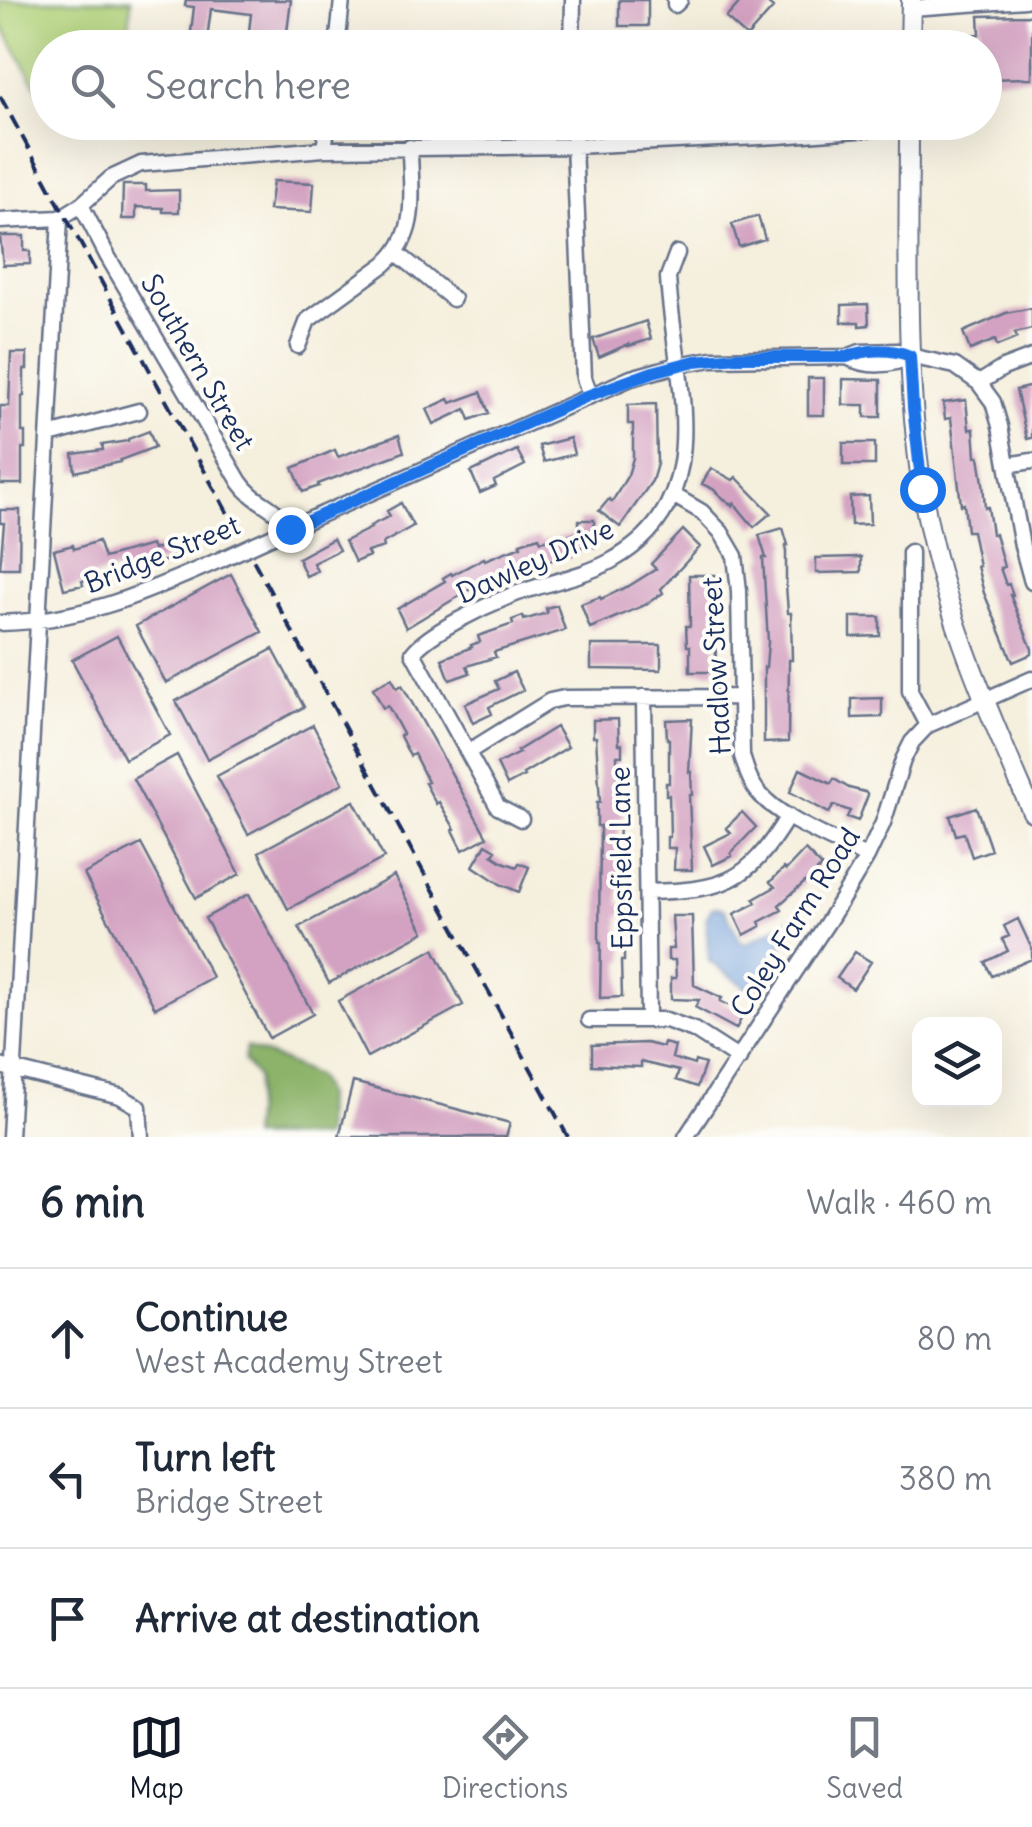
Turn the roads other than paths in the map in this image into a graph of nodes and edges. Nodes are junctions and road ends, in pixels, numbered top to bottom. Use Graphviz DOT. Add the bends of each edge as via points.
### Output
graph roads {
  1 [pos="342,0"];
  2 [pos="573,0"];
  3 [pos="1025,0"];
  4 [pos="911,4"];
  5 [pos="339,30"];
  6 [pos="572,30"];
  7 [pos="910,30"];
  8 [pos="325,140"];
  9 [pos="574,140"];
  10 [pos="696,140"];
  11 [pos="909,140"];
  12 [pos="574,146"];
  13 [pos="410,147"];
  14 [pos="324,149"];
  15 [pos="81,205"];
  16 [pos="60,218"];
  17 [pos="0,222"];
  18 [pos="397,253"];
  19 [pos="677,253"];
  20 [pos="453,299"];
  21 [pos="298,346"];
  22 [pos="910,356"];
  23 [pos="1032,357"];
  24 [pos="677,366"];
  25 [pos="980,383"];
  26 [pos="590,395"];
  27 [pos="139,411"];
  28 [pos="50,434"];
  29 [pos="1032,461"];
  30 [pos="1007,465"];
  31 [pos="673,496"];
  32 [pos="283,532"];
  33 [pos="910,552"];
  34 [pos="1032,582"];
  35 [pos="38,622"];
  36 [pos="0,623"];
  37 [pos="1032,679"];
  38 [pos="644,696"];
  39 [pos="740,697"];
  40 [pos="984,700"];
  41 [pos="928,725"];
  42 [pos="468,752"];
  43 [pos="1032,812"];
  44 [pos="788,816"];
  45 [pos="521,819"];
  46 [pos="867,857"];
  47 [pos="647,892"];
  48 [pos="648,1018"];
  49 [pos="589,1020"];
  50 [pos="738,1059"];
  51 [pos="7,1068"];
  52 [pos="10,1137"];
  53 [pos="141,1137"];
  54 [pos="686,1137"];
  1 -- 5 [label="street"];
  2 -- 6 [label="street"];
  3 -- 4 [label="street"];
  4 -- 7 [label="main road"];
  8 -- 14 [label="street"];
  9 -- 12 [label="street"];
  10 -- 12 [label="street"];
  11 -- 22 [label="main road"];
  12 -- 13 [label="street"];
  12 -- 26 [label="street"];
  13 -- 14 [label="street"];
  13 -- 18 [label="street" via="411,216"];
  14 -- 15 [label="street" via="141,164 110,178"];
  15 -- 16 [label="street"];
  15 -- 32 [label="street, Southern Street" via="240,482 276,510"];
  16 -- 17 [label="street"];
  16 -- 28 [label="street"];
  18 -- 20 [label="street"];
  18 -- 21 [label="street" via="308,320"];
  19 -- 24 [label="street, Dawley Drive" via="668,277"];
  22 -- 24 [label="street, Bridge Street" via="895,351 738,357"];
  22 -- 25 [label="street, Bridge Street" via="955,366"];
  22 -- 40 [label="main road" via="928,521"];
  23 -- 25 [label="street"];
  24 -- 26 [label="street, Bridge Street"];
  24 -- 31 [label="street, Dawley Drive" via="685,433"];
  25 -- 30 [label="street" via="993,402"];
  26 -- 32 [label="street, Bridge Street"];
  27 -- 28 [label="street"];
  28 -- 35 [label="street"];
  29 -- 30 [label="street"];
  30 -- 34 [label="street"];
  31 -- 39 [label="street, Hadlow Street" via="702,512 735,556"];
  31 -- 42 [label="street, Dawley Drive" via="643,537 613,560 500,600 419,645 413,653"];
  32 -- 35 [label="street, Bridge Street, bridge" via="111,605"];
  33 -- 41 [label="street" via="910,691"];
  35 -- 36 [label="street, Bridge Street"];
  35 -- 51 [label="street"];
  37 -- 40 [label="street"];
  38 -- 39 [label="street"];
  38 -- 42 [label="street" via="550,701"];
  38 -- 47 [label="street, Eppsfield Lane"];
  39 -- 44 [label="street, Hadlow Street" via="742,756 750,779"];
  40 -- 41 [label="street"];
  40 -- 43 [label="main road"];
  41 -- 46 [label="street, Coley Farm Road" via="903,760"];
  42 -- 45 [label="street, Dawley Drive" via="498,807"];
  44 -- 46 [label="street, Hadlow Street"];
  44 -- 47 [label="street" via="768,850 740,874 698,890"];
  46 -- 50 [label="street, Coley Farm Road"];
  47 -- 48 [label="street, Eppsfield Lane"];
  48 -- 49 [label="street"];
  48 -- 50 [label="street" via="681,1024"];
  50 -- 54 [label="street, Coley Farm Road"];
  51 -- 52 [label="street"];
  51 -- 53 [label="street" via="120,1096 139,1107"];
}
